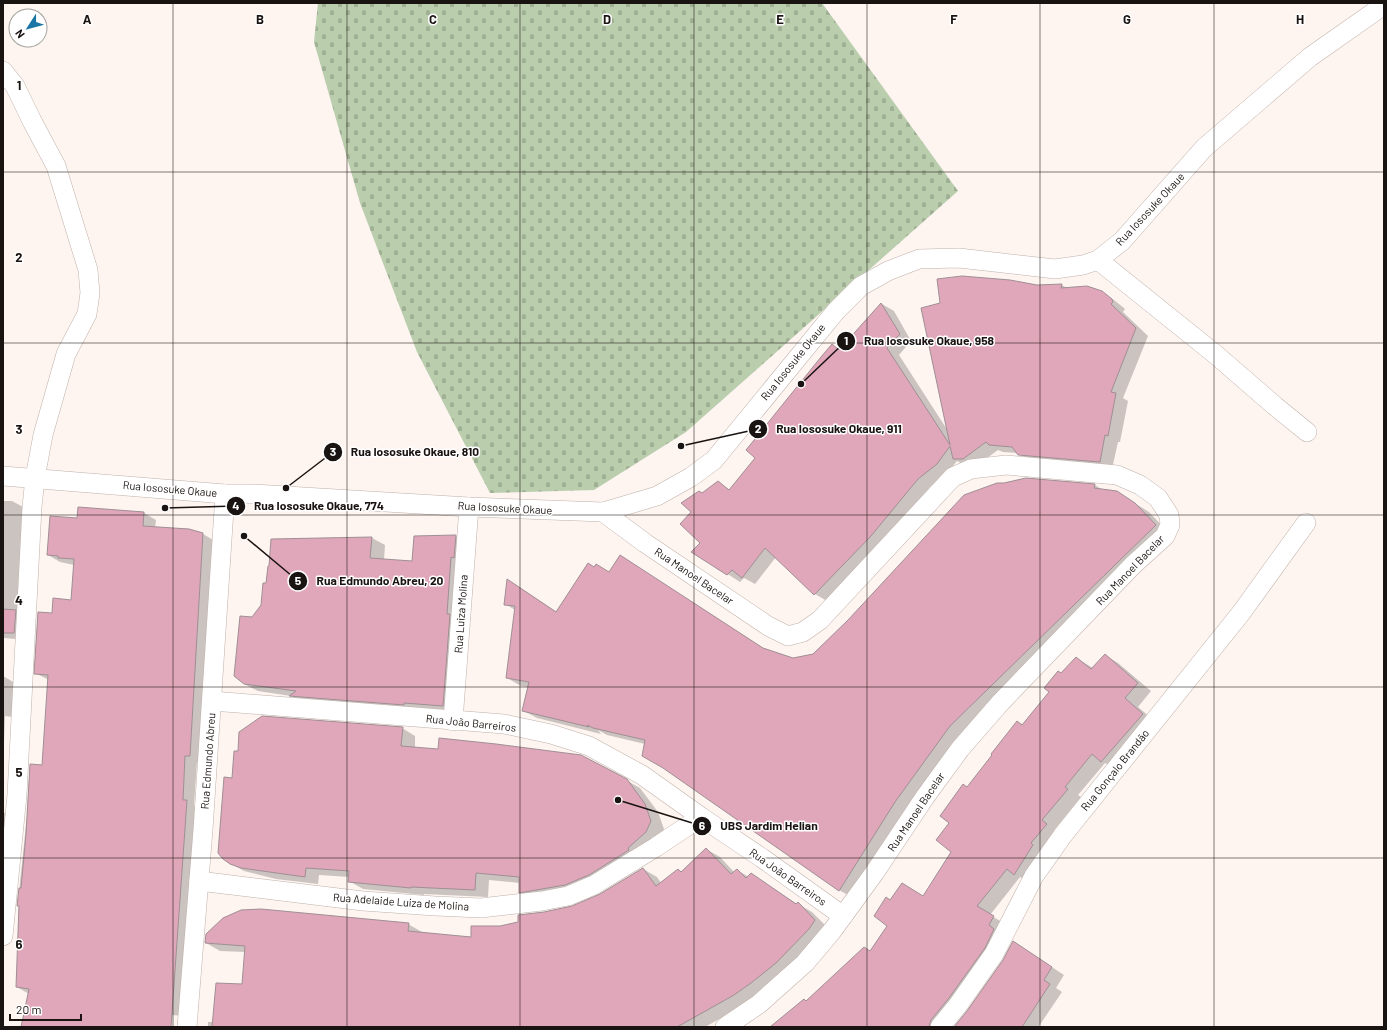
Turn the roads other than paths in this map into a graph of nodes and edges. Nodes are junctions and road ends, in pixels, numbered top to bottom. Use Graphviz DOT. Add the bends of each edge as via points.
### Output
graph roads {
  1 [pos="1384,5"];
  2 [pos="3,71"];
  3 [pos="1098,260"];
  4 [pos="1307,432"];
  5 [pos="3,476"];
  6 [pos="35,478"];
  7 [pos="225,494"];
  8 [pos="469,507"];
  9 [pos="603,512"];
  10 [pos="1306,523"];
  11 [pos="212,701"];
  12 [pos="453,721"];
  13 [pos="10,795"];
  14 [pos="701,817"];
  15 [pos="199,881"];
  16 [pos="843,916"];
  17 [pos="3,936"];
  18 [pos="187,1027"];
  19 [pos="725,1027"];
  20 [pos="940,1027"];
  1 -- 3 [label="street, Rua Iososuke Okaue" via="1310,57 1204,148 1122,241"];
  2 -- 6 [label="street" via="15,86 56,166 88,270 90,294 87,314 66,354 43,434"];
  3 -- 4 [label="street"];
  3 -- 9 [label="street, Rua Iososuke Okaue" via="1083,265 1055,268 959,258 919,259 888,271 861,286 836,311 714,460 691,477 657,496"];
  5 -- 6 [label="street, Rua Iososuke Okaue"];
  6 -- 7 [label="street, Rua Iososuke Okaue"];
  6 -- 13 [label="street"];
  7 -- 8 [label="street, Rua Iososuke Okaue"];
  7 -- 11 [label="street, Rua Edmundo Abreu"];
  8 -- 9 [label="street, Rua Iososuke Okaue"];
  8 -- 12 [label="street, Rua Luiza Molina"];
  9 -- 16 [label="street, Rua Manoel Bacelar" via="762,622 788,636 803,632 820,620 953,477 971,469 1006,465 1117,475 1140,485 1158,498 1169,515 1170,525 1165,536 1001,702 960,750"];
  10 -- 20 [label="street, Rua Gonçalo Brandão" via="1241,613 1063,835 1034,876 994,954"];
  11 -- 12 [label="street, Rua João Barreiros"];
  11 -- 15 [label="street, Rua Edmundo Abreu"];
  12 -- 14 [label="street, Rua João Barreiros" via="504,724 551,734 588,746 642,775"];
  13 -- 17 [label="street"];
  14 -- 15 [label="street, Rua Adelaide Luiza de Molina" via="594,885 568,896 542,902 481,908 435,906 363,901"];
  14 -- 16 [label="street, Rua João Barreiros"];
  15 -- 18 [label="street, Rua Edmundo Abreu"];
  16 -- 19 [label="street, Rua Manoel Bacelar" via="805,962 759,1004"];
}
